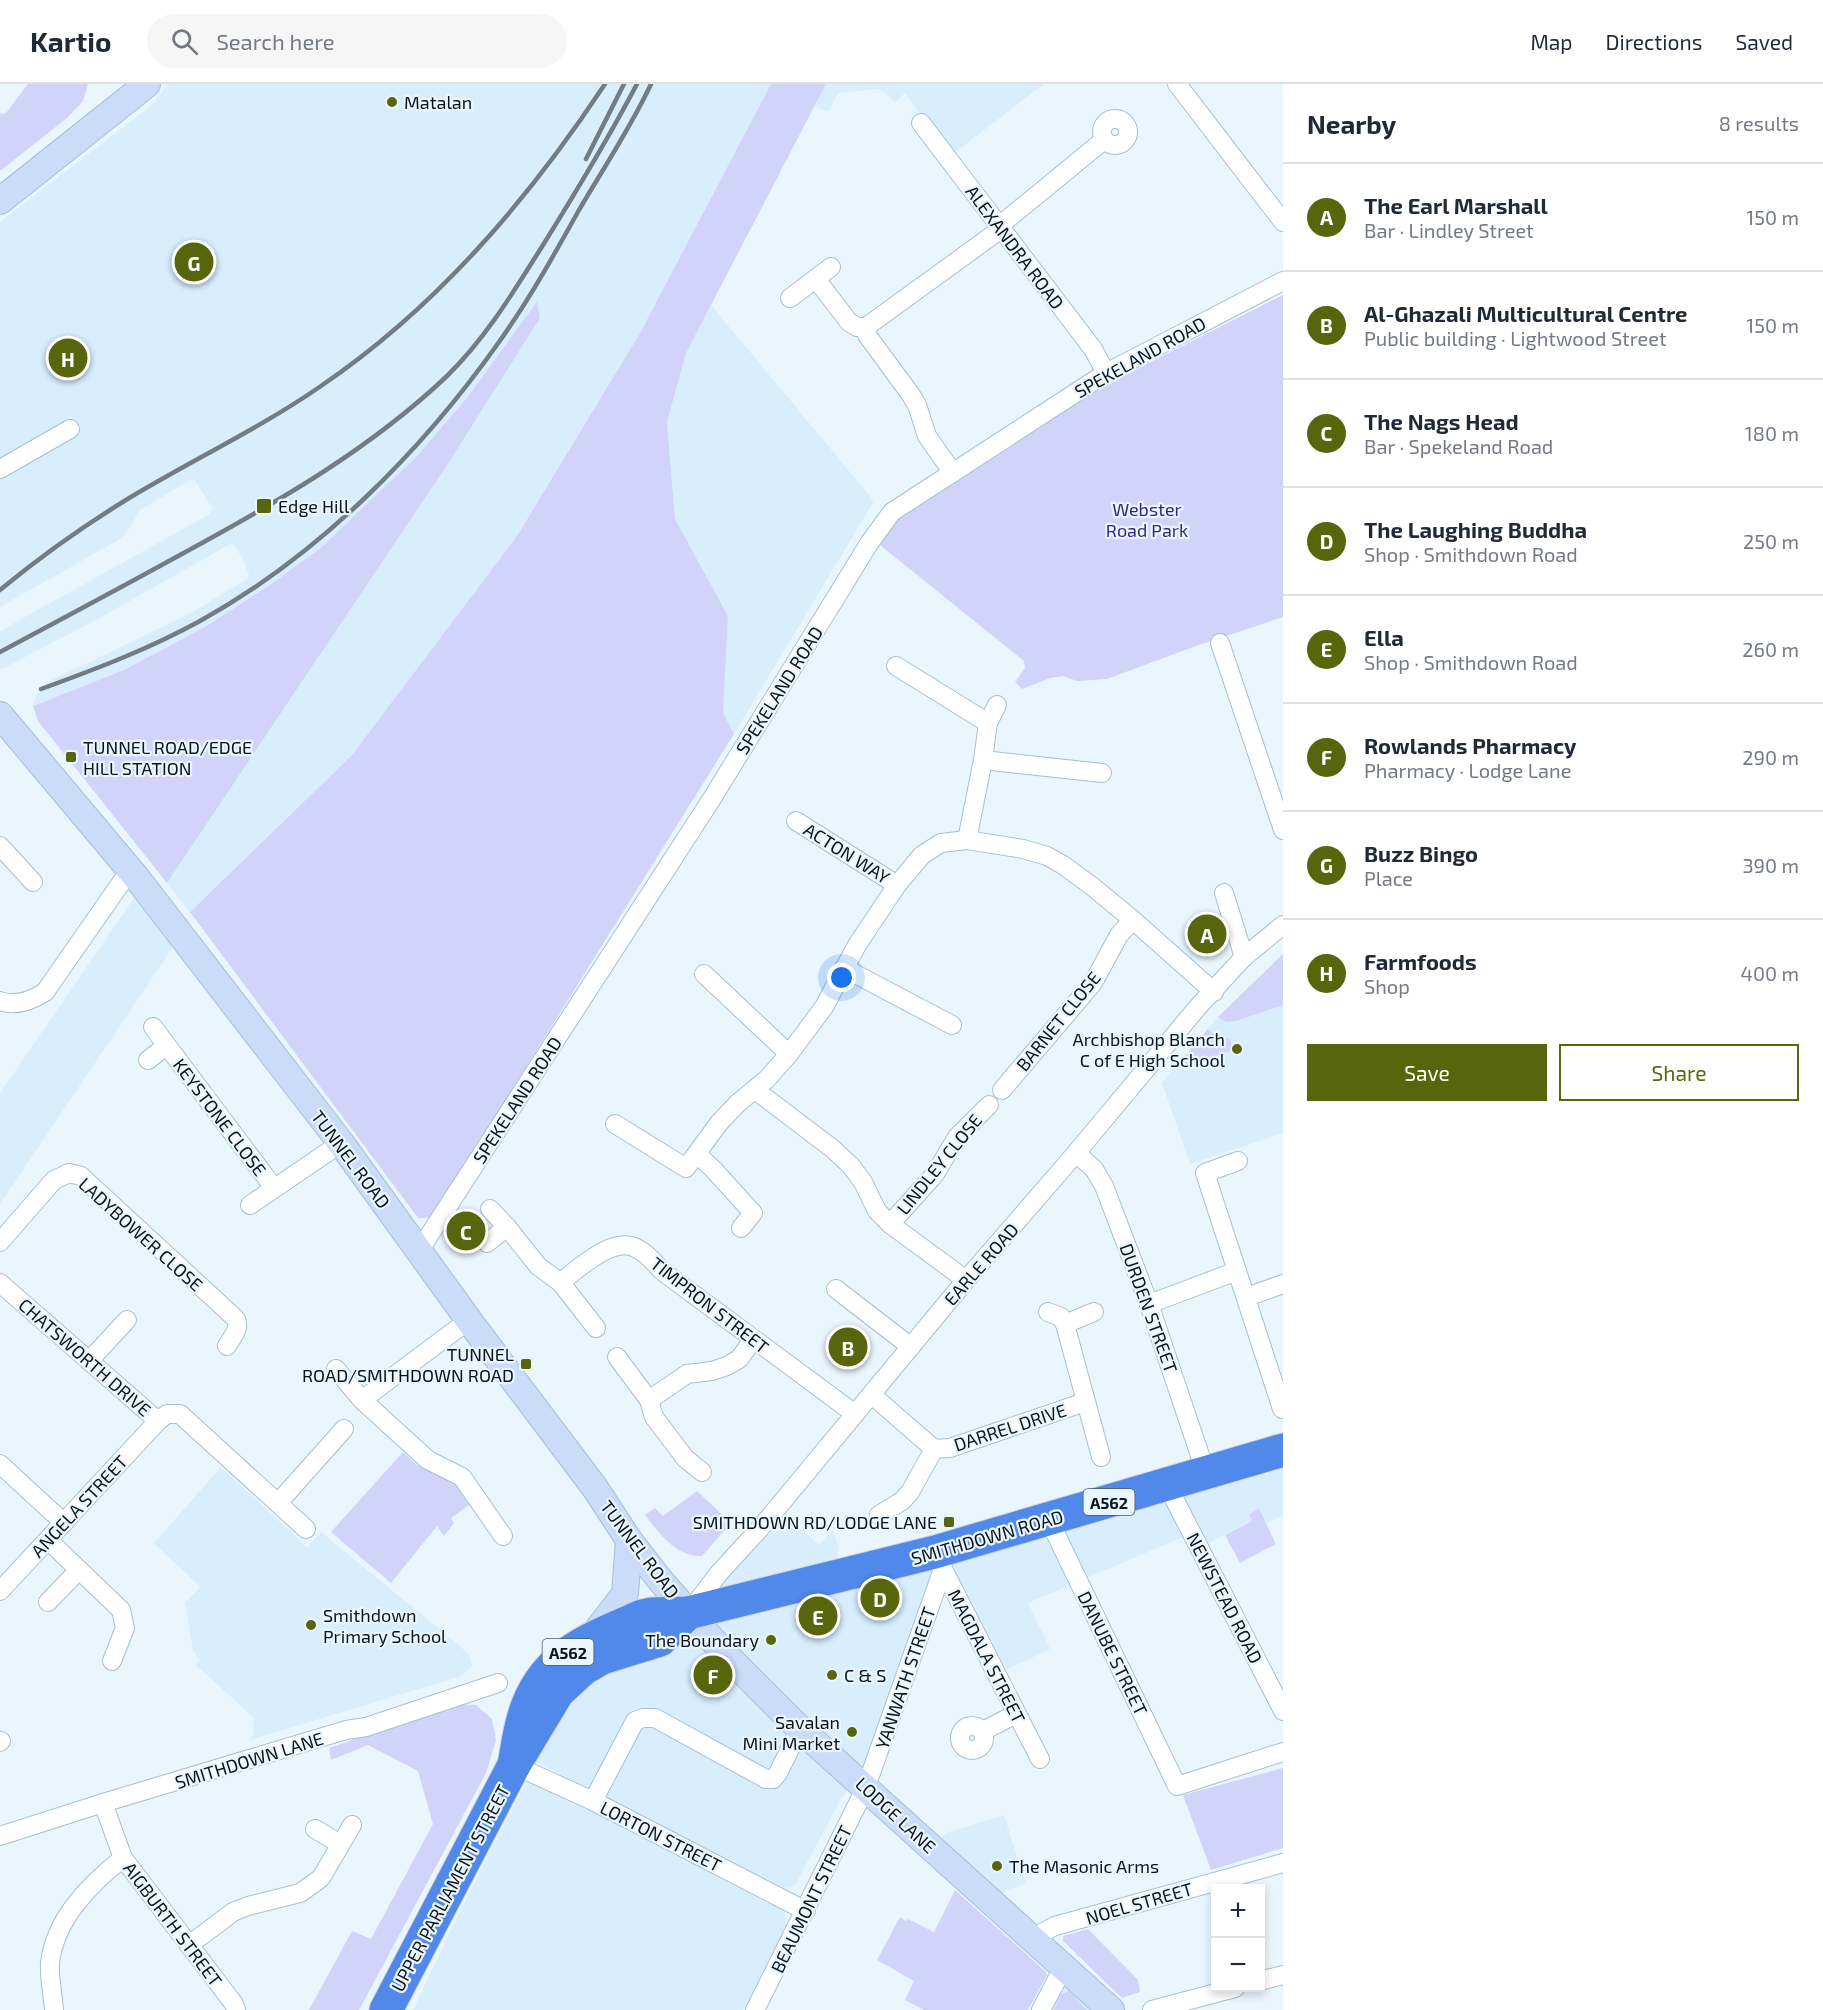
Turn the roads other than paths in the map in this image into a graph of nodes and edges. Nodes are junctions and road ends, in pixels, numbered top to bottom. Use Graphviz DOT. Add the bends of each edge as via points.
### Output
graph roads {
  1 [pos="147,84"];
  2 [pos="1177,84"];
  3 [pos="921,123"];
  4 [pos="1104,140"];
  5 [pos="0,201"];
  6 [pos="1283,222"];
  7 [pos="1000,227"];
  8 [pos="831,267"];
  9 [pos="816,279"];
  10 [pos="1283,281"];
  11 [pos="790,298"];
  12 [pos="866,327"];
  13 [pos="1106,373"];
  14 [pos="70,429"];
  15 [pos="0,469"];
  16 [pos="953,472"];
  17 [pos="1220,643"];
  18 [pos="896,666"];
  19 [pos="997,705"];
  20 [pos="0,715"];
  21 [pos="988,723"];
  22 [pos="983,760"];
  23 [pos="1102,773"];
  24 [pos="796,821"];
  25 [pos="1283,830"];
  26 [pos="967,840"];
  27 [pos="0,846"];
  28 [pos="133,873"];
  29 [pos="33,882"];
  30 [pos="897,885"];
  31 [pos="1224,893"];
  32 [pos="1133,920"];
  33 [pos="1283,925"];
  34 [pos="1244,957"];
  35 [pos="844,968"];
  36 [pos="704,974"];
  37 [pos="1214,992"];
  38 [pos="0,1001"];
  39 [pos="952,1025"];
  40 [pos="153,1027"];
  41 [pos="166,1046"];
  42 [pos="789,1054"];
  43 [pos="148,1060"];
  44 [pos="761,1084"];
  45 [pos="1002,1090"];
  46 [pos="988,1105"];
  47 [pos="615,1124"];
  48 [pos="341,1143"];
  49 [pos="1076,1153"];
  50 [pos="692,1161"];
  51 [pos="1238,1161"];
  52 [pos="274,1188"];
  53 [pos="250,1204"];
  54 [pos="490,1209"];
  55 [pos="890,1224"];
  56 [pos="507,1227"];
  57 [pos="741,1228"];
  58 [pos="0,1242"];
  59 [pos="487,1243"];
  60 [pos="419,1251"];
  61 [pos="1237,1271"];
  62 [pos="966,1280"];
  63 [pos="0,1283"];
  64 [pos="561,1283"];
  65 [pos="1283,1284"];
  66 [pos="836,1289"];
  67 [pos="1247,1297"];
  68 [pos="1149,1304"];
  69 [pos="1048,1312"];
  70 [pos="1094,1312"];
  71 [pos="127,1320"];
  72 [pos="469,1320"];
  73 [pos="1065,1324"];
  74 [pos="596,1329"];
  75 [pos="753,1340"];
  76 [pos="227,1346"];
  77 [pos="911,1347"];
  78 [pos="617,1357"];
  79 [pos="89,1361"];
  80 [pos="336,1370"];
  81 [pos="873,1395"];
  82 [pos="362,1400"];
  83 [pos="649,1400"];
  84 [pos="1085,1402"];
  85 [pos="1282,1409"];
  86 [pos="855,1414"];
  87 [pos="158,1421"];
  88 [pos="344,1429"];
  89 [pos="934,1449"];
  90 [pos="1283,1451"];
  91 [pos="1101,1457"];
  92 [pos="0,1464"];
  93 [pos="702,1472"];
  94 [pos="1206,1473"];
  95 [pos="1167,1485"];
  96 [pos="278,1503"];
  97 [pos="879,1515"];
  98 [pos="1049,1520"];
  99 [pos="64,1523"];
  100 [pos="306,1529"];
  101 [pos="503,1536"];
  102 [pos="48,1540"];
  103 [pos="630,1540"];
  104 [pos="939,1561"];
  105 [pos="79,1570"];
  106 [pos="0,1591"];
  107 [pos="48,1602"];
  108 [pos="688,1613"];
  109 [pos="592,1637"];
  110 [pos="112,1661"];
  111 [pos="498,1683"];
  112 [pos="1283,1711"];
  113 [pos="1016,1714"];
  114 [pos="800,1729"];
  115 [pos="983,1731"];
  116 [pos="1283,1752"];
  117 [pos="1040,1759"];
  118 [pos="514,1765"];
  119 [pos="866,1787"];
  120 [pos="593,1802"];
  121 [pos="103,1803"];
  122 [pos="352,1825"];
  123 [pos="315,1829"];
  124 [pos="0,1836"];
  125 [pos="340,1844"];
  126 [pos="123,1858"];
  127 [pos="1283,1863"];
  128 [pos="806,1911"];
  129 [pos="1032,1938"];
  130 [pos="189,1945"];
  131 [pos="1064,1966"];
  132 [pos="1283,1975"];
  133 [pos="1265,1980"];
  134 [pos="1220,1992"];
  135 [pos="54,2010"];
  136 [pos="236,2010"];
  137 [pos="386,2010"];
  138 [pos="755,2010"];
  139 [pos="1041,2010"];
  140 [pos="1111,2010"];
  141 [pos="1152,2010"];
  1 -- 5 [label="main road"];
  2 -- 6 [label="street"];
  3 -- 7 [label="street, ALEXANDRA ROAD"];
  4 -- 7 [label="street"];
  7 -- 12 [label="street"];
  7 -- 13 [label="street, ALEXANDRA ROAD"];
  8 -- 9 [label="street"];
  9 -- 11 [label="street"];
  9 -- 12 [label="street" via="849,322"];
  10 -- 13 [label="street, SPEKELAND ROAD"];
  12 -- 16 [label="street" via="867,335 917,405 927,436"];
  13 -- 16 [label="street, SPEKELAND ROAD"];
  14 -- 15 [label="street"];
  16 -- 60 [label="street, SPEKELAND ROAD" via="892,512 881,526 711,800"];
  17 -- 25 [label="street"];
  18 -- 21 [label="street"];
  19 -- 21 [label="street"];
  20 -- 28 [label="main road, TUNNEL ROAD"];
  21 -- 22 [label="street"];
  22 -- 23 [label="street"];
  22 -- 26 [label="street"];
  24 -- 30 [label="street, ACTON WAY"];
  26 -- 30 [label="street" via="941,843 922,855"];
  26 -- 32 [label="street" via="1047,856"];
  27 -- 29 [label="street"];
  28 -- 38 [label="street" via="45,992 18,1004"];
  28 -- 48 [label="main road, TUNNEL ROAD"];
  30 -- 35 [label="street"];
  31 -- 34 [label="street"];
  32 -- 37 [label="street"];
  32 -- 45 [label="street, BARNET CLOSE" via="1119,935 1093,983"];
  33 -- 34 [label="street, EARLE ROAD"];
  34 -- 37 [label="street, EARLE ROAD"];
  35 -- 39 [label="street"];
  35 -- 42 [label="street" via="824,1007"];
  36 -- 42 [label="street"];
  37 -- 49 [label="street, EARLE ROAD"];
  40 -- 41 [label="street, KEYSTONE CLOSE"];
  41 -- 43 [label="street, KEYSTONE CLOSE"];
  41 -- 52 [label="street, KEYSTONE CLOSE"];
  42 -- 44 [label="street"];
  44 -- 50 [label="street" via="719,1124"];
  44 -- 55 [label="street" via="851,1166 877,1211"];
  46 -- 55 [label="street, LINDLEY CLOSE" via="957,1137 935,1174"];
  47 -- 50 [label="street"];
  48 -- 52 [label="street, KEYSTONE CLOSE"];
  48 -- 60 [label="main road, TUNNEL ROAD"];
  49 -- 62 [label="street, EARLE ROAD"];
  49 -- 68 [label="street, DURDEN STREET" via="1094,1169 1104,1186"];
  50 -- 57 [label="street" via="713,1169 753,1214"];
  51 -- 61 [label="street" via="1205,1173"];
  52 -- 53 [label="street, KEYSTONE CLOSE"];
  54 -- 56 [label="street"];
  55 -- 62 [label="street"];
  56 -- 59 [label="street"];
  56 -- 64 [label="street" via="538,1266"];
  58 -- 76 [label="street, LADYBOWER CLOSE" via="54,1180 69,1173 81,1176 236,1319 236,1332"];
  60 -- 72 [label="main road, TUNNEL ROAD"];
  61 -- 67 [label="street"];
  61 -- 68 [label="street"];
  62 -- 77 [label="street, EARLE ROAD"];
  63 -- 79 [label="street, CHATSWORTH DRIVE"];
  64 -- 74 [label="street"];
  64 -- 75 [label="street, TIMPRON STREET" via="610,1247 627,1244 648,1256"];
  65 -- 67 [label="street"];
  66 -- 77 [label="street"];
  67 -- 85 [label="street"];
  68 -- 94 [label="street, DURDEN STREET"];
  69 -- 73 [label="street" via="1061,1317"];
  70 -- 73 [label="street"];
  71 -- 79 [label="street"];
  72 -- 82 [label="street"];
  72 -- 103 [label="main road, TUNNEL ROAD"];
  73 -- 84 [label="street"];
  75 -- 83 [label="street" via="739,1359 727,1366 687,1374"];
  75 -- 86 [label="street, TIMPRON STREET"];
  77 -- 81 [label="street, EARLE ROAD"];
  78 -- 83 [label="street"];
  79 -- 87 [label="street, CHATSWORTH DRIVE"];
  80 -- 82 [label="street"];
  81 -- 86 [label="street, EARLE ROAD"];
  81 -- 89 [label="street, DARREL DRIVE"];
  82 -- 101 [label="street" via="428,1460 462,1477"];
  83 -- 93 [label="street" via="654,1417 685,1458"];
  84 -- 89 [label="street, DARREL DRIVE" via="950,1448"];
  84 -- 91 [label="street"];
  86 -- 108 [label="street, EARLE ROAD"];
  87 -- 96 [label="street, CHATSWORTH DRIVE" via="167,1414 180,1414"];
  87 -- 99 [label="street, ANGELA STREET"];
  88 -- 96 [label="street"];
  89 -- 97 [label="street, DARREL DRIVE" via="910,1492"];
  90 -- 94 [label="highway, SMITHDOWN ROAD / A562"];
  92 -- 99 [label="street"];
  94 -- 95 [label="highway, SMITHDOWN ROAD / A562"];
  95 -- 98 [label="highway, SMITHDOWN ROAD / A562"];
  95 -- 112 [label="street, NEWSTEAD ROAD"];
  96 -- 100 [label="street, CHATSWORTH DRIVE"];
  98 -- 104 [label="highway, SMITHDOWN ROAD / A562"];
  98 -- 116 [label="street, DANUBE STREET" via="1177,1786"];
  99 -- 102 [label="street, ANGELA STREET"];
  102 -- 105 [label="street"];
  102 -- 106 [label="street, ANGELA STREET"];
  103 -- 108 [label="main road, TUNNEL ROAD"];
  103 -- 109 [label="main road" via="625,1594"];
  104 -- 108 [label="highway, SMITHDOWN ROAD / A562"];
  104 -- 113 [label="street, MAGDALA STREET"];
  104 -- 119 [label="street, YANWATH STREET"];
  105 -- 107 [label="street"];
  105 -- 110 [label="street" via="132,1625"];
  108 -- 109 [label="highway, UPPER PARLIAMENT STREET / A562" via="651,1614"];
  108 -- 114 [label="main road, LODGE LANE"];
  108 -- 118 [label="highway, UPPER PARLIAMENT STREET / A562" via="660,1640 602,1658 583,1669 558,1692"];
  109 -- 118 [label="highway, UPPER PARLIAMENT STREET / A562" via="559,1659 532,1695"];
  111 -- 121 [label="street, SMITHDOWN LANE" via="366,1727"];
  113 -- 115 [label="street"];
  113 -- 117 [label="street, MAGDALA STREET"];
  114 -- 119 [label="main road, LODGE LANE"];
  114 -- 120 [label="street" via="778,1773 773,1779 766,1779 655,1718 643,1718 635,1722"];
  118 -- 120 [label="street, LORTON STREET"];
  118 -- 137 [label="highway, UPPER PARLIAMENT STREET / A562"];
  119 -- 128 [label="street, BEAUMONT STREET"];
  119 -- 129 [label="main road, LODGE LANE"];
  120 -- 128 [label="street, LORTON STREET"];
  121 -- 124 [label="street, SMITHDOWN LANE"];
  121 -- 126 [label="street, AIGBURTH STREET"];
  122 -- 125 [label="street"];
  123 -- 125 [label="street"];
  125 -- 130 [label="street" via="321,1878 300,1893 233,1912"];
  126 -- 130 [label="street, AIGBURTH STREET"];
  126 -- 135 [label="street" via="78,1900 55,1938 50,1965"];
  127 -- 129 [label="street, NOEL STREET" via="1055,1926"];
  128 -- 138 [label="street, BEAUMONT STREET"];
  129 -- 131 [label="main road, LODGE LANE"];
  130 -- 136 [label="street, AIGBURTH STREET"];
  131 -- 139 [label="street"];
  131 -- 140 [label="main road, LODGE LANE"];
  132 -- 133 [label="street"];
  134 -- 141 [label="street"];
}
